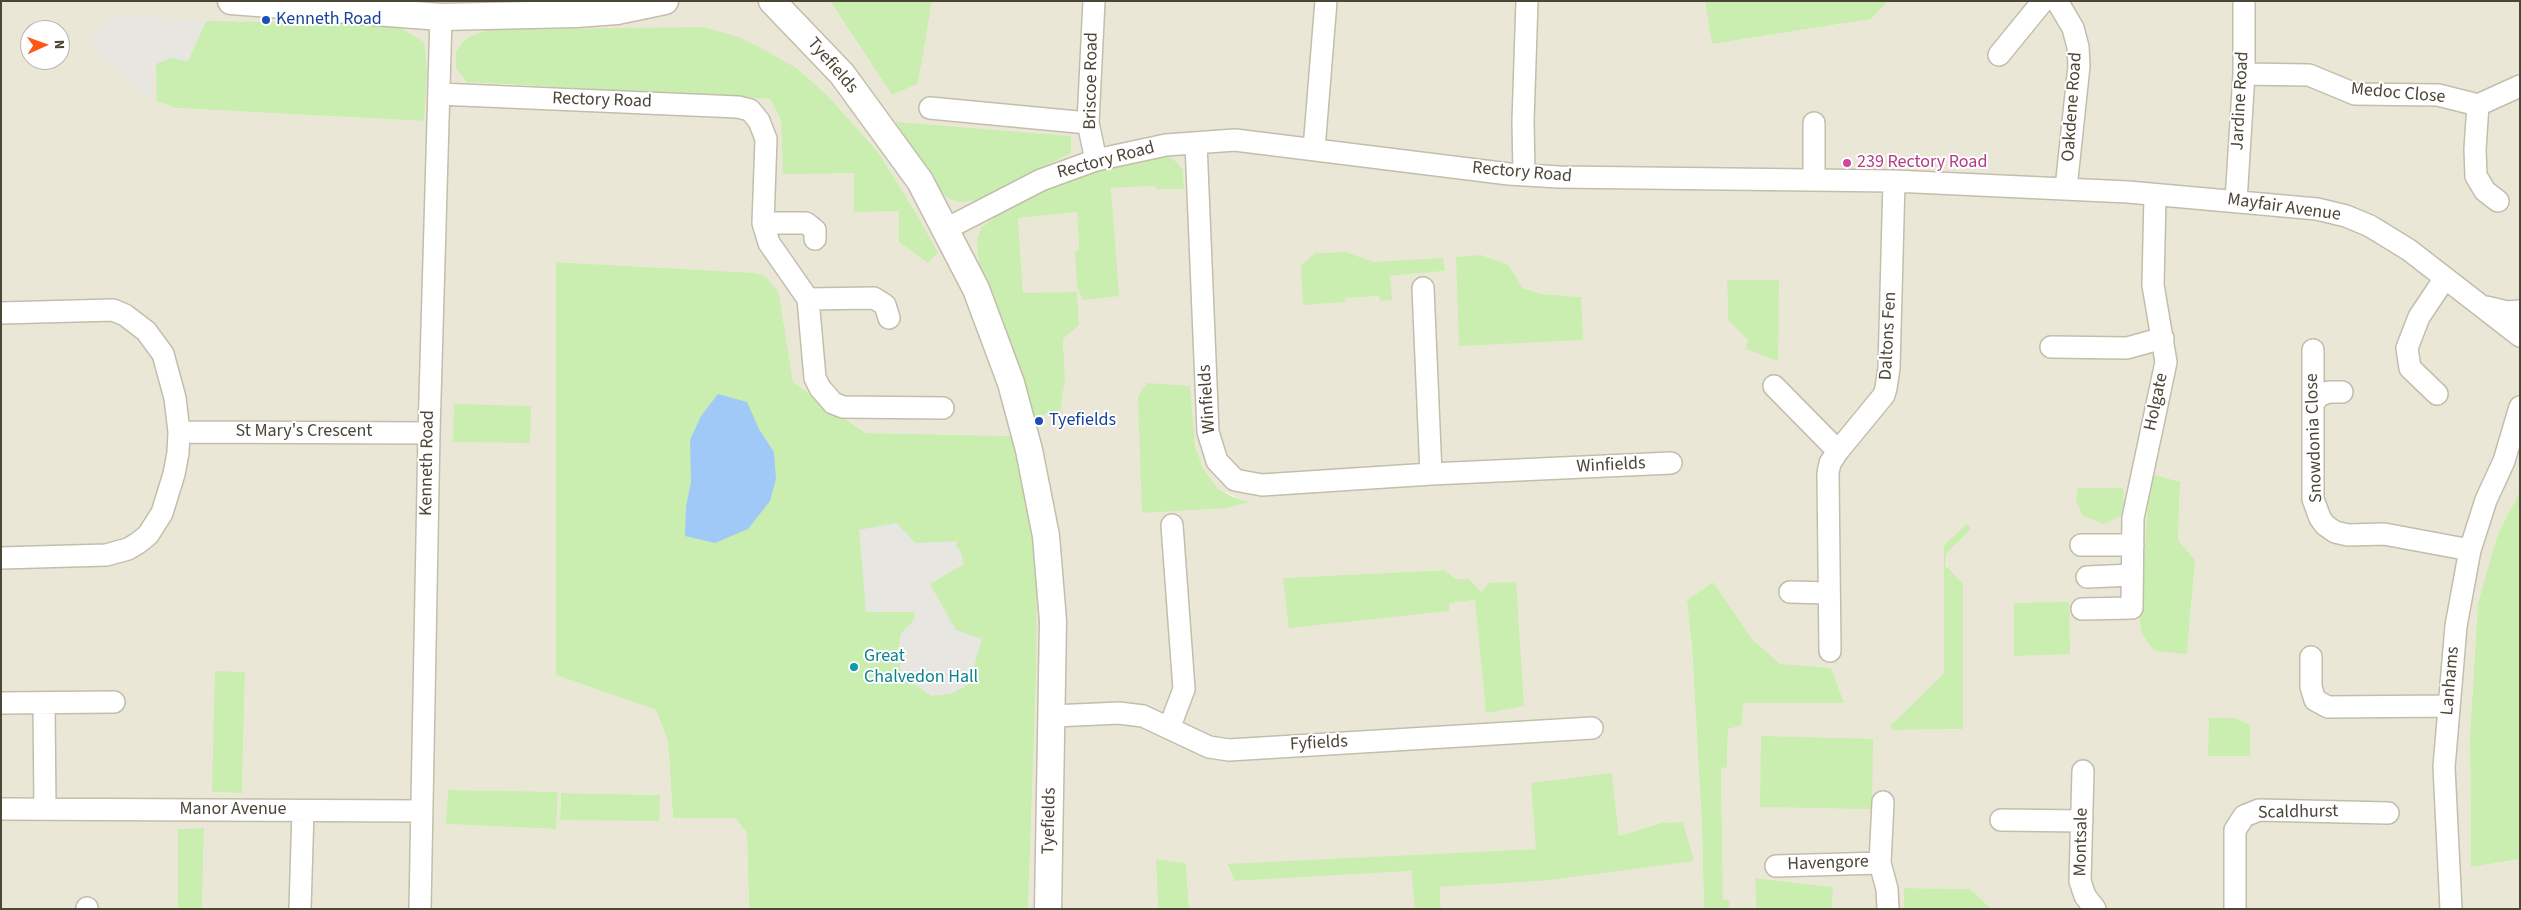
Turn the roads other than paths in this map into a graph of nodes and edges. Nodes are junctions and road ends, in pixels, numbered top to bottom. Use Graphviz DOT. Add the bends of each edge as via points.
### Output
graph roads {
  1 [pos="231,1"];
  2 [pos="665,1"];
  3 [pos="772,1"];
  4 [pos="1094,1"];
  5 [pos="1326,1"];
  6 [pos="1526,1"];
  7 [pos="2044,1"];
  8 [pos="2057,1"];
  9 [pos="2244,1"];
  10 [pos="441,17"];
  11 [pos="1999,55"];
  12 [pos="2244,74"];
  13 [pos="2520,86"];
  14 [pos="439,94"];
  15 [pos="2478,105"];
  16 [pos="930,108"];
  17 [pos="1088,123"];
  18 [pos="1814,123"];
  19 [pos="1196,143"];
  20 [pos="1314,149"];
  21 [pos="1096,160"];
  22 [pos="1524,175"];
  23 [pos="1814,180"];
  24 [pos="1894,181"];
  25 [pos="2066,188"];
  26 [pos="2117,192"];
  27 [pos="2155,195"];
  28 [pos="2236,201"];
  29 [pos="2498,201"];
  30 [pos="763,223"];
  31 [pos="946,229"];
  32 [pos="815,239"];
  33 [pos="2446,278"];
  34 [pos="1423,288"];
  35 [pos="808,299"];
  36 [pos="2484,306"];
  37 [pos="2520,311"];
  38 [pos="1,313"];
  39 [pos="889,318"];
  40 [pos="2520,336"];
  41 [pos="2163,338"];
  42 [pos="2051,347"];
  43 [pos="2313,350"];
  44 [pos="1774,386"];
  45 [pos="2342,392"];
  46 [pos="2437,394"];
  47 [pos="2313,403"];
  48 [pos="2520,407"];
  49 [pos="942,408"];
  50 [pos="179,432"];
  51 [pos="429,433"];
  52 [pos="2520,436"];
  53 [pos="1838,451"];
  54 [pos="2504,461"];
  55 [pos="1671,463"];
  56 [pos="1431,474"];
  57 [pos="1172,525"];
  58 [pos="2080,545"];
  59 [pos="2133,545"];
  60 [pos="2470,550"];
  61 [pos="1,558"];
  62 [pos="2132,575"];
  63 [pos="2087,577"];
  64 [pos="1790,592"];
  65 [pos="1829,593"];
  66 [pos="2082,610"];
  67 [pos="1830,650"];
  68 [pos="2311,657"];
  69 [pos="114,702"];
  70 [pos="1,703"];
  71 [pos="44,703"];
  72 [pos="2448,706"];
  73 [pos="1052,716"];
  74 [pos="1170,726"];
  75 [pos="1592,728"];
  76 [pos="2083,771"];
  77 [pos="1883,802"];
  78 [pos="45,809"];
  79 [pos="1,810"];
  80 [pos="303,811"];
  81 [pos="421,811"];
  82 [pos="2388,813"];
  83 [pos="2001,820"];
  84 [pos="2082,821"];
  85 [pos="1880,863"];
  86 [pos="1776,866"];
  87 [pos="300,909"];
  88 [pos="420,909"];
  89 [pos="1048,909"];
  90 [pos="1888,909"];
  91 [pos="2095,909"];
  92 [pos="2235,909"];
  93 [pos="2451,909"];
  1 -- 10 [label="street"];
  2 -- 10 [label="street" via="618,11 576,14"];
  3 -- 31 [label="street, Tyefields" via="842,74 920,181"];
  4 -- 17 [label="street, Briscoe Road"];
  5 -- 20 [label="street"];
  6 -- 22 [label="street"];
  7 -- 11 [label="street"];
  8 -- 25 [label="street, Oakdene Road" via="2073,28 2079,66"];
  9 -- 12 [label="street, Jardine Road"];
  10 -- 14 [label="street, Kenneth Road"];
  12 -- 15 [label="street, Medoc Close" via="2309,75 2355,94 2438,95"];
  12 -- 28 [label="street, Jardine Road"];
  13 -- 15 [label="street"];
  14 -- 30 [label="street, Rectory Road" via="750,110 760,121 766,139"];
  14 -- 51 [label="street, Kenneth Road"];
  15 -- 29 [label="street" via="2476,176 2485,191"];
  16 -- 17 [label="street"];
  17 -- 21 [label="street, Briscoe Road"];
  18 -- 23 [label="street"];
  19 -- 20 [label="street, Rectory Road" via="1235,140"];
  19 -- 21 [label="street, Rectory Road" via="1157,146"];
  19 -- 56 [label="street, Winfields" via="1208,432 1217,461 1235,480 1262,485"];
  20 -- 22 [label="street, Rectory Road"];
  21 -- 31 [label="street, Rectory Road" via="1049,177"];
  22 -- 23 [label="street, Rectory Road"];
  23 -- 24 [label="street, Rectory Road"];
  24 -- 25 [label="street, Rectory Road"];
  24 -- 53 [label="street, Daltons Fen" via="1890,368 1886,388 1884,395"];
  25 -- 26 [label="street, Rectory Road"];
  26 -- 27 [label="street, Mayfair Avenue"];
  27 -- 28 [label="street, Mayfair Avenue"];
  27 -- 41 [label="street, Holgate" via="2152,268"];
  28 -- 33 [label="street, Mayfair Avenue" via="2317,209 2346,216 2386,236"];
  30 -- 32 [label="street" via="806,223 816,230"];
  30 -- 35 [label="street" via="769,243"];
  31 -- 73 [label="street, Tyefields" via="976,289 997,342 1012,383 1029,450 1047,545 1053,621"];
  33 -- 36 [label="street, Mayfair Avenue"];
  33 -- 46 [label="street" via="2419,317 2407,348 2410,368"];
  34 -- 56 [label="street"];
  35 -- 39 [label="street" via="874,298 885,305"];
  35 -- 49 [label="street" via="815,378 833,403 843,407"];
  36 -- 37 [label="street, Mayfair Avenue" via="2507,312"];
  36 -- 40 [label="street, Mayfair Avenue"];
  38 -- 50 [label="street" via="113,310 125,315 146,331 163,354 175,398"];
  41 -- 42 [label="street" via="2127,348"];
  41 -- 59 [label="street, Holgate" via="2166,362 2138,487"];
  43 -- 47 [label="street, Snowdonia Close"];
  44 -- 53 [label="street"];
  45 -- 47 [label="street" via="2320,395"];
  47 -- 60 [label="street, Snowdonia Close" via="2313,499 2325,525 2348,535 2384,534"];
  48 -- 54 [label="street, Lanhams"];
  50 -- 51 [label="street, St Mary's Crescent"];
  50 -- 61 [label="street" via="174,474 162,513 148,535 138,543 106,556"];
  51 -- 81 [label="street, Kenneth Road"];
  52 -- 54 [label="street, Lanhams"];
  53 -- 65 [label="street, Daltons Fen" via="1830,462 1828,473"];
  54 -- 60 [label="street, Lanhams" via="2486,500"];
  55 -- 56 [label="street, Winfields"];
  57 -- 74 [label="street" via="1184,689"];
  58 -- 59 [label="street"];
  59 -- 62 [label="street, Holgate"];
  60 -- 72 [label="street, Lanhams" via="2456,626"];
  62 -- 63 [label="street"];
  62 -- 66 [label="street, Holgate" via="2132,608"];
  64 -- 65 [label="street"];
  65 -- 67 [label="street, Daltons Fen"];
  68 -- 72 [label="street" via="2311,686 2315,700 2328,707"];
  69 -- 71 [label="street"];
  70 -- 71 [label="street"];
  71 -- 78 [label="street"];
  72 -- 93 [label="street, Lanhams" via="2444,767"];
  73 -- 74 [label="street, Fyfields" via="1119,712"];
  73 -- 89 [label="street, Tyefields"];
  74 -- 75 [label="street, Fyfields" via="1209,746 1229,750"];
  76 -- 84 [label="street, Montsale"];
  77 -- 85 [label="street, Havengore"];
  78 -- 79 [label="street, Manor Avenue"];
  78 -- 80 [label="street, Manor Avenue"];
  80 -- 81 [label="street, Manor Avenue"];
  80 -- 87 [label="street"];
  81 -- 88 [label="street, Kenneth Road"];
  82 -- 92 [label="street, Scaldhurst" via="2259,810 2244,816 2235,830"];
  83 -- 84 [label="street"];
  84 -- 91 [label="street, Montsale" via="2080,881 2085,896"];
  85 -- 86 [label="street, Havengore"];
  85 -- 90 [label="street, Havengore"];
}
